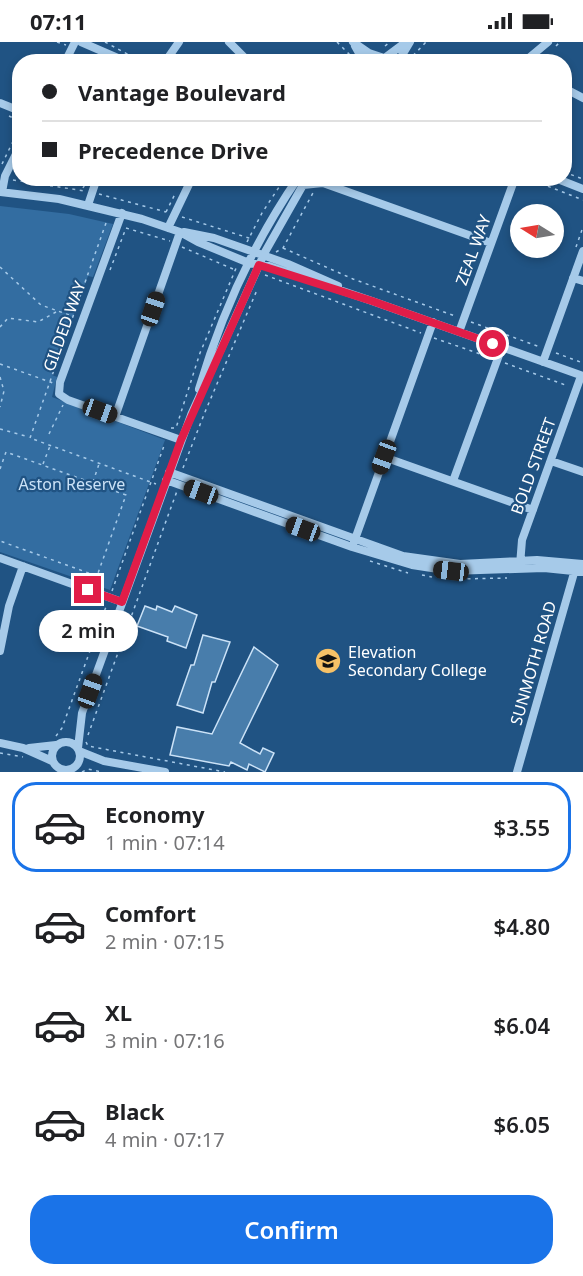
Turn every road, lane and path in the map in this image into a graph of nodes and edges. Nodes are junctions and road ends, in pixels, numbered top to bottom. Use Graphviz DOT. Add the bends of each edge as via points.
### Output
graph roads {
  1 [pos="81,42"];
  2 [pos="105,42"];
  3 [pos="229,42"];
  4 [pos="337,42"];
  5 [pos="353,42"];
  6 [pos="390,42"];
  7 [pos="406,42"];
  8 [pos="426,42"];
  9 [pos="548,42"];
  10 [pos="386,46"];
  11 [pos="109,54"];
  12 [pos="127,54"];
  13 [pos="241,54"];
  14 [pos="349,54"];
  15 [pos="373,54"];
  16 [pos="392,54"];
  17 [pos="415,54"];
  18 [pos="534,54"];
  19 [pos="3,113"];
  20 [pos="12,117"];
  21 [pos="12,143"];
  22 [pos="12,162"];
  23 [pos="0,167"];
  24 [pos="4,179"];
  25 [pos="12,180"];
  26 [pos="52,186"];
  27 [pos="87,186"];
  28 [pos="91,186"];
  29 [pos="179,186"];
  30 [pos="187,186"];
  31 [pos="280,186"];
  32 [pos="299,186"];
  33 [pos="300,186"];
  34 [pos="335,186"];
  35 [pos="512,186"];
  36 [pos="547,186"];
  37 [pos="87,191"];
  38 [pos="1,192"];
  39 [pos="583,200"];
  40 [pos="88,205"];
  41 [pos="122,213"];
  42 [pos="170,213"];
  43 [pos="106,223"];
  44 [pos="118,226"];
  45 [pos="168,228"];
  46 [pos="224,230"];
  47 [pos="180,232"];
  48 [pos="223,233"];
  49 [pos="249,238"];
  50 [pos="260,241"];
  51 [pos="176,243"];
  52 [pos="491,243"];
  53 [pos="283,248"];
  54 [pos="244,250"];
  55 [pos="583,251"];
  56 [pos="254,252"];
  57 [pos="263,255"];
  58 [pos="240,259"];
  59 [pos="254,264"];
  60 [pos="0,267"];
  61 [pos="234,270"];
  62 [pos="248,277"];
  63 [pos="573,278"];
  64 [pos="583,281"];
  65 [pos="372,301"];
  66 [pos="57,311"];
  67 [pos="72,316"];
  68 [pos="82,320"];
  69 [pos="464,320"];
  70 [pos="433,322"];
  71 [pos="0,327"];
  72 [pos="459,332"];
  73 [pos="502,347"];
  74 [pos="547,350"];
  75 [pos="543,362"];
  76 [pos="583,363"];
  77 [pos="0,364"];
  78 [pos="582,376"];
  79 [pos="0,377"];
  80 [pos="49,381"];
  81 [pos="59,385"];
  82 [pos="65,398"];
  83 [pos="0,407"];
  84 [pos="115,417"];
  85 [pos="0,429"];
  86 [pos="49,434"];
  87 [pos="168,436"];
  88 [pos="30,438"];
  89 [pos="181,440"];
  90 [pos="51,445"];
  91 [pos="384,457"];
  92 [pos="550,461"];
  93 [pos="100,463"];
  94 [pos="43,465"];
  95 [pos="0,469"];
  96 [pos="583,472"];
  97 [pos="166,480"];
  98 [pos="453,482"];
  99 [pos="92,483"];
  100 [pos="151,483"];
  101 [pos="179,484"];
  102 [pos="532,510"];
  103 [pos="0,541"];
  104 [pos="353,543"];
  105 [pos="0,558"];
  106 [pos="520,565"];
  107 [pos="23,566"];
  108 [pos="580,567"];
  109 [pos="109,598"];
  110 [pos="122,602"];
  111 [pos="0,651"];
  112 [pos="82,713"];
  113 [pos="0,743"];
  114 [pos="58,743"];
  115 [pos="45,747"];
  116 [pos="22,748"];
  117 [pos="79,750"];
  118 [pos="0,753"];
  119 [pos="30,758"];
  120 [pos="104,760"];
  121 [pos="54,766"];
  122 [pos="75,769"];
  123 [pos="102,772"];
  124 [pos="165,772"];
  125 [pos="225,772"];
  126 [pos="517,772"];
  1 -- 11 [label="street"];
  2 -- 12 [label="path"];
  3 -- 13 [label="street"];
  4 -- 14 [label="path"];
  5 -- 15 [label="street"];
  6 -- 10 [label="path"];
  7 -- 16 [label="street"];
  8 -- 17 [label="path"];
  9 -- 18 [label="street"];
  19 -- 20 [label="path"];
  21 -- 23 [label="path"];
  22 -- 24 [label="street"];
  24 -- 25 [label="path"];
  24 -- 38 [label="street"];
  26 -- 37 [label="path"];
  27 -- 37 [label="path"];
  28 -- 37 [label="street"];
  29 -- 42 [label="path"];
  30 -- 42 [label="street"];
  31 -- 49 [label="path"];
  32 -- 50 [label="street"];
  33 -- 57 [label="street"];
  34 -- 52 [label="street"];
  35 -- 52 [label="street, ZEAL WAY"];
  36 -- 39 [label="path"];
  37 -- 40 [label="street"];
  37 -- 42 [label="path"];
  38 -- 40 [label="street"];
  40 -- 41 [label="street"];
  41 -- 44 [label="street, GILDED WAY"];
  41 -- 45 [label="street"];
  42 -- 45 [label="street"];
  42 -- 46 [label="path"];
  43 -- 67 [label="path"];
  44 -- 51 [label="path"];
  44 -- 68 [label="street, GILDED WAY"];
  45 -- 47 [label="street"];
  46 -- 48 [label="path"];
  46 -- 49 [label="path"];
  47 -- 51 [label="street"];
  47 -- 54 [label="street" via="214,238"];
  47 -- 58 [label="street"];
  49 -- 50 [label="path"];
  49 -- 54 [label="path"];
  50 -- 56 [label="street"];
  51 -- 61 [label="path"];
  51 -- 84 [label="street"];
  52 -- 69 [label="street, ZEAL WAY"];
  53 -- 69 [label="path"];
  54 -- 56 [label="street"];
  55 -- 63 [label="street"];
  56 -- 57 [label="street"];
  56 -- 59 [label="street"];
  57 -- 59 [label="street"];
  57 -- 65 [label="street"];
  58 -- 59 [label="street"];
  58 -- 61 [label="path"];
  59 -- 62 [label="street"];
  59 -- 65 [label="street"];
  60 -- 66 [label="path" via="41,304"];
  61 -- 62 [label="path"];
  61 -- 87 [label="path" via="200,353 176,428 170,429"];
  62 -- 89 [label="street" via="218,333"];
  62 -- 101 [label="path" via="261,282"];
  63 -- 64 [label="street"];
  63 -- 74 [label="street"];
  65 -- 70 [label="street"];
  66 -- 67 [label="path"];
  66 -- 71 [label="path" via="38,322 8,318"];
  67 -- 68 [label="path"];
  67 -- 80 [label="path"];
  68 -- 81 [label="street, GILDED WAY"];
  69 -- 72 [label="street, ZEAL WAY"];
  69 -- 74 [label="path"];
  70 -- 72 [label="street"];
  70 -- 91 [label="street"];
  72 -- 73 [label="street"];
  73 -- 75 [label="street"];
  73 -- 98 [label="street"];
  74 -- 75 [label="street"];
  74 -- 76 [label="path"];
  75 -- 78 [label="street"];
  77 -- 80 [label="path"];
  78 -- 92 [label="street, BOLD STREET"];
  79 -- 83 [label="path" via="4,391"];
  80 -- 81 [label="path"];
  80 -- 88 [label="path"];
  81 -- 82 [label="street, GILDED WAY" via="59,394"];
  82 -- 84 [label="street"];
  82 -- 86 [label="path"];
  84 -- 87 [label="street"];
  85 -- 88 [label="path"];
  87 -- 89 [label="street"];
  87 -- 100 [label="path"];
  88 -- 90 [label="path"];
  89 -- 97 [label="street"];
  90 -- 93 [label="path"];
  90 -- 94 [label="path"];
  91 -- 98 [label="street"];
  91 -- 104 [label="street"];
  92 -- 96 [label="street"];
  92 -- 102 [label="street, BOLD STREET"];
  93 -- 99 [label="path"];
  93 -- 100 [label="path"];
  94 -- 95 [label="path" via="6,452"];
  94 -- 99 [label="path"];
  97 -- 100 [label="path"];
  97 -- 101 [label="street"];
  97 -- 101 [label="path"];
  97 -- 110 [label="street"];
  98 -- 102 [label="street"];
  99 -- 103 [label="path" via="126,495 97,576"];
  100 -- 109 [label="path"];
  101 -- 104 [label="street"];
  101 -- 125 [label="path" via="86,741 88,746"];
  102 -- 106 [label="street, BOLD STREET" via="520,548"];
  104 -- 106 [label="street" via="395,561 430,569 476,572"];
  105 -- 107 [label="street"];
  106 -- 108 [label="street"];
  107 -- 109 [label="street"];
  107 -- 111 [label="street" via="9,606"];
  108 -- 126 [label="street, SUNMOTH ROAD"];
  109 -- 110 [label="street"];
  109 -- 115 [label="path" via="62,728 46,741"];
  110 -- 112 [label="street"];
  112 -- 114 [label="street" via="72,731"];
  112 -- 117 [label="street"];
  113 -- 116 [label="street"];
  114 -- 115 [label="street"];
  114 -- 117 [label="street" via="72,742"];
  114 -- 121 [label="street" via="51,752"];
  115 -- 116 [label="street"];
  116 -- 121 [label="street"];
  117 -- 120 [label="street"];
  117 -- 122 [label="street"];
  118 -- 119 [label="path"];
  120 -- 122 [label="street"];
  120 -- 124 [label="street"];
  121 -- 122 [label="street"];
  122 -- 123 [label="path"];
}
